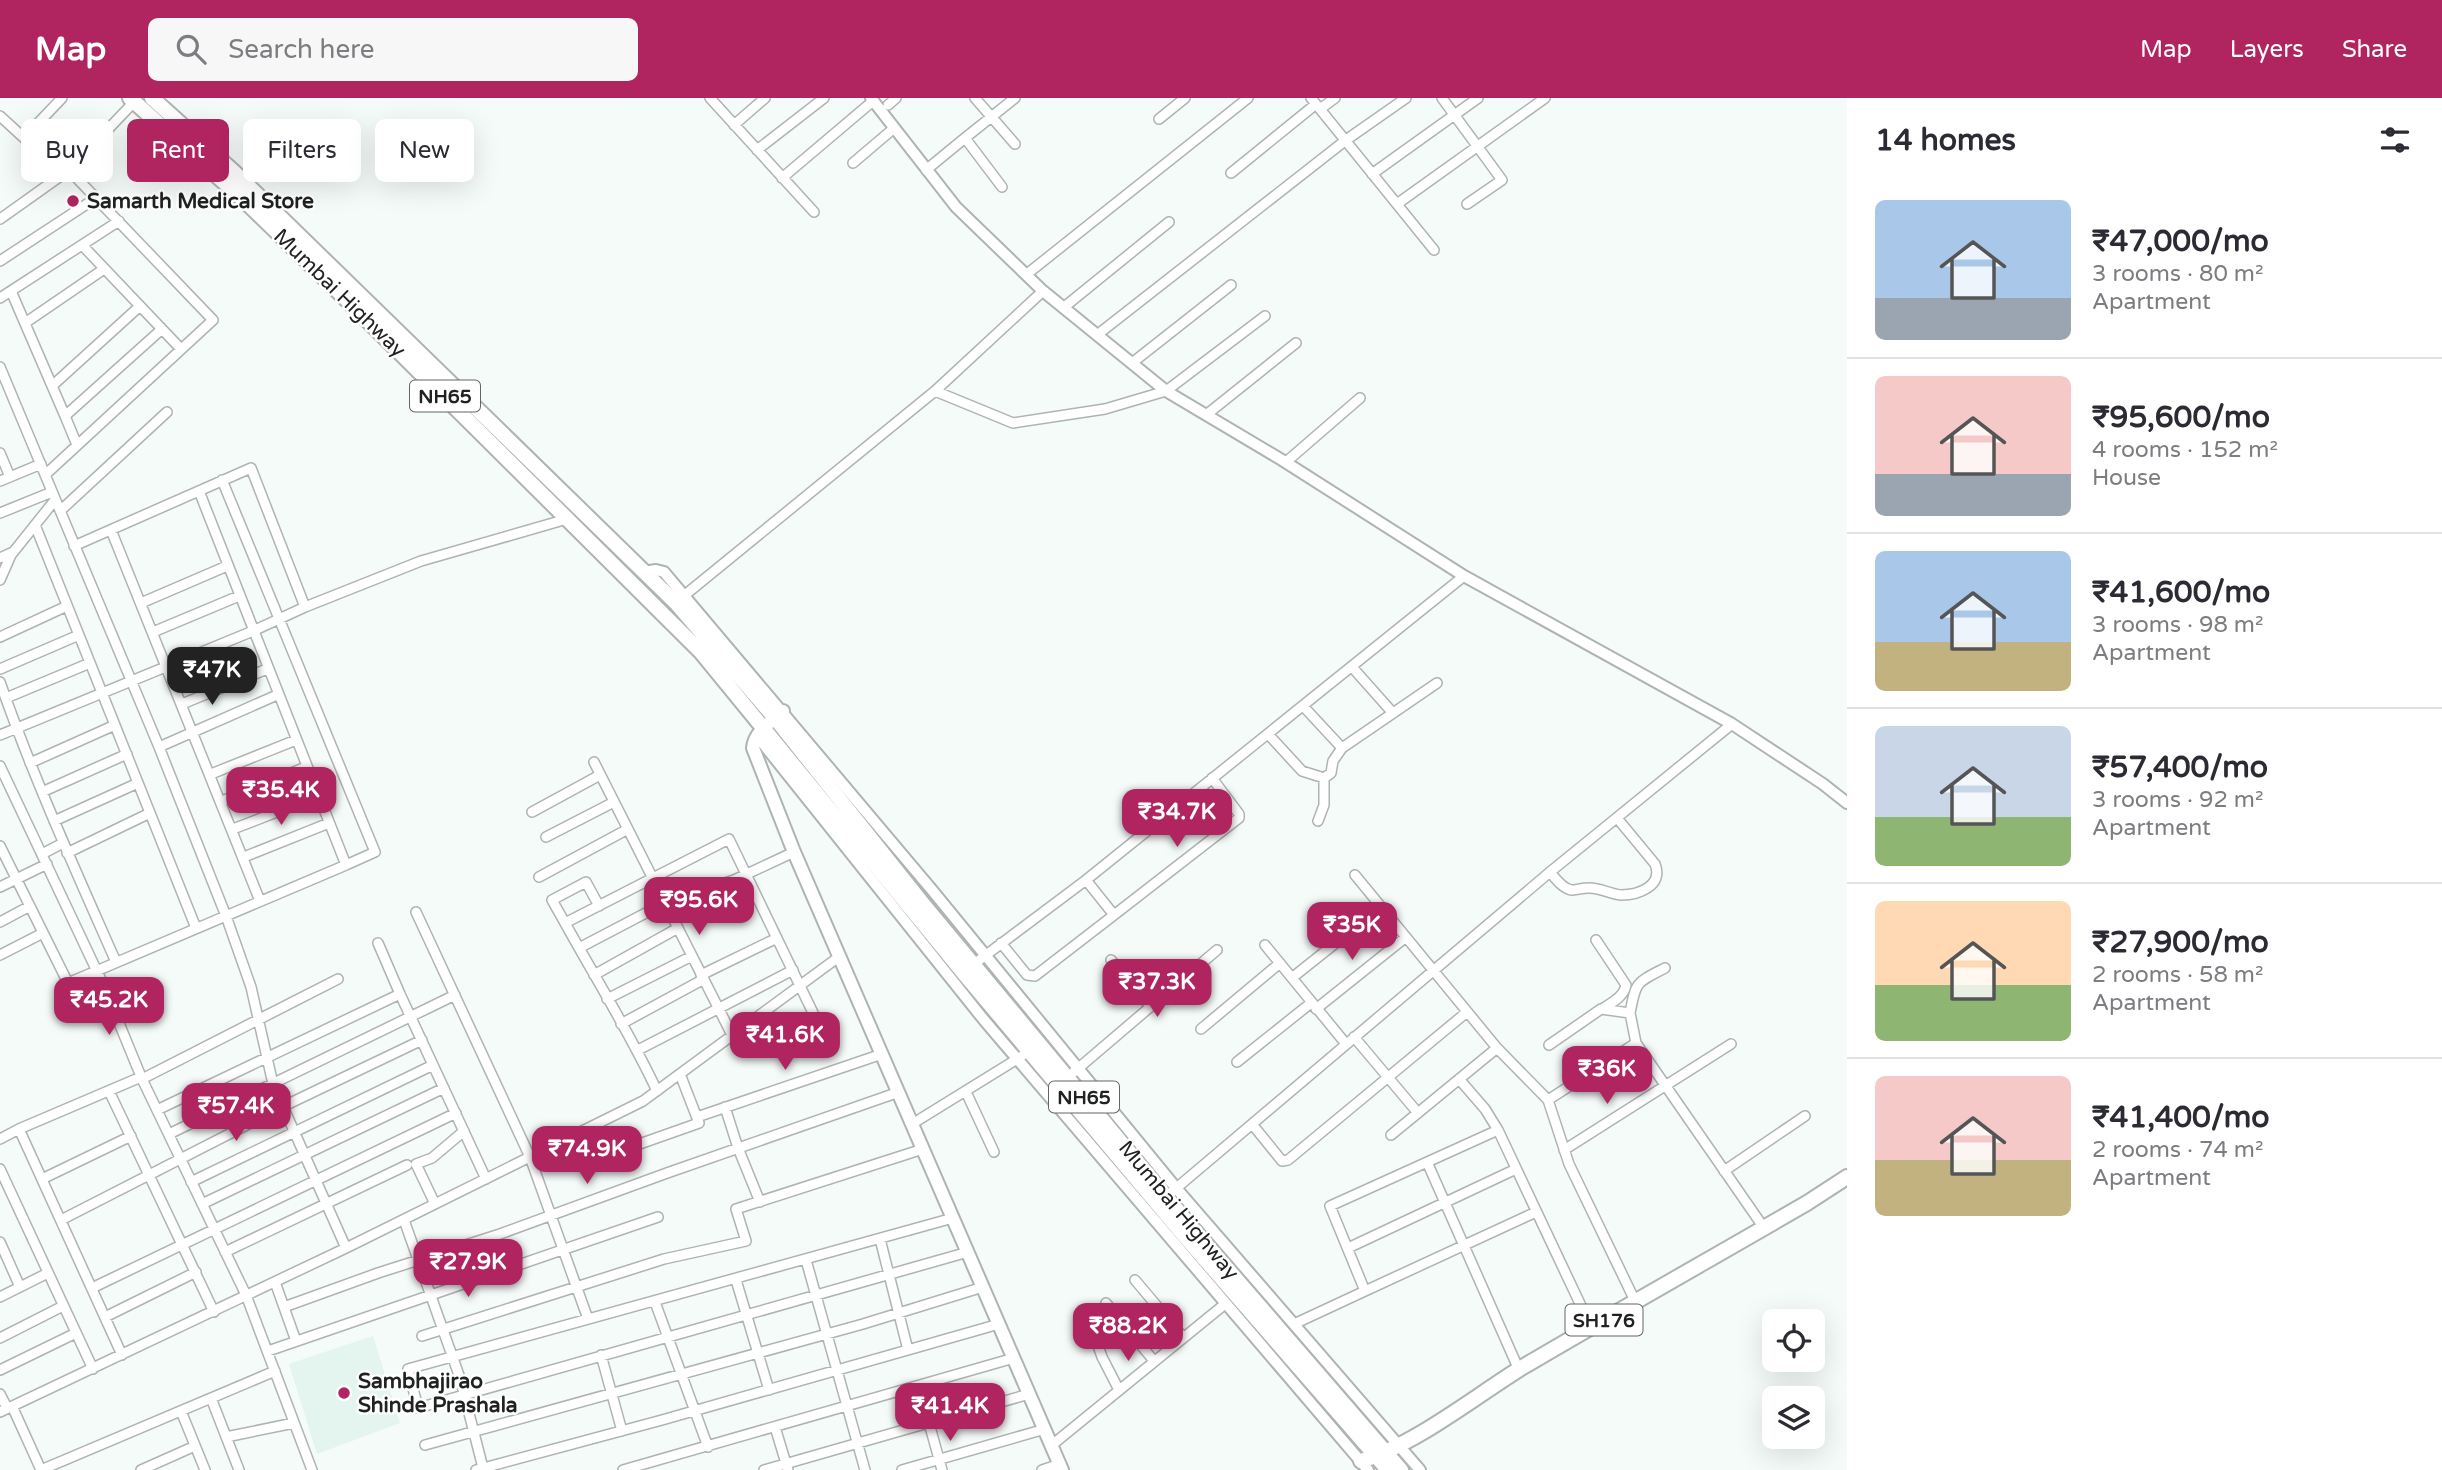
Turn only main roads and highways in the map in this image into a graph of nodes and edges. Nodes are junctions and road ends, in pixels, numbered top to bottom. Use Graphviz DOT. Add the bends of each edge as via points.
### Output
graph roads {
  1 [pos="152,98"];
  2 [pos="132,100"];
  3 [pos="779,715"];
  4 [pos="760,732"];
  5 [pos="1847,1177"];
  6 [pos="1386,1451"];
  7 [pos="1364,1466"];
  8 [pos="1061,1467"];
  9 [pos="1388,1470"];
  10 [pos="1401,1470"];
  1 -- 3 [label="main road, NH65" via="235,173 644,572 680,599"];
  2 -- 4 [label="main road, Mumbai Highway / NH65" via="244,200 701,652 747,708"];
  3 -- 4 [label="main road"];
  3 -- 6 [label="main road, Mumbai Highway / NH65" via="974,964 1300,1341"];
  4 -- 6 [label="main road, Mumbai Highway / NH65" via="783,751 1023,1054 1181,1233"];
  4 -- 8 [label="main road" via="753,748 794,852"];
  5 -- 6 [label="main road, SH176"];
  6 -- 7 [label="main road, SH176"];
  6 -- 9 [label="main road, Mumbai Highway / NH65"];
  6 -- 10 [label="main road, Mumbai Highway / NH65"];
}
